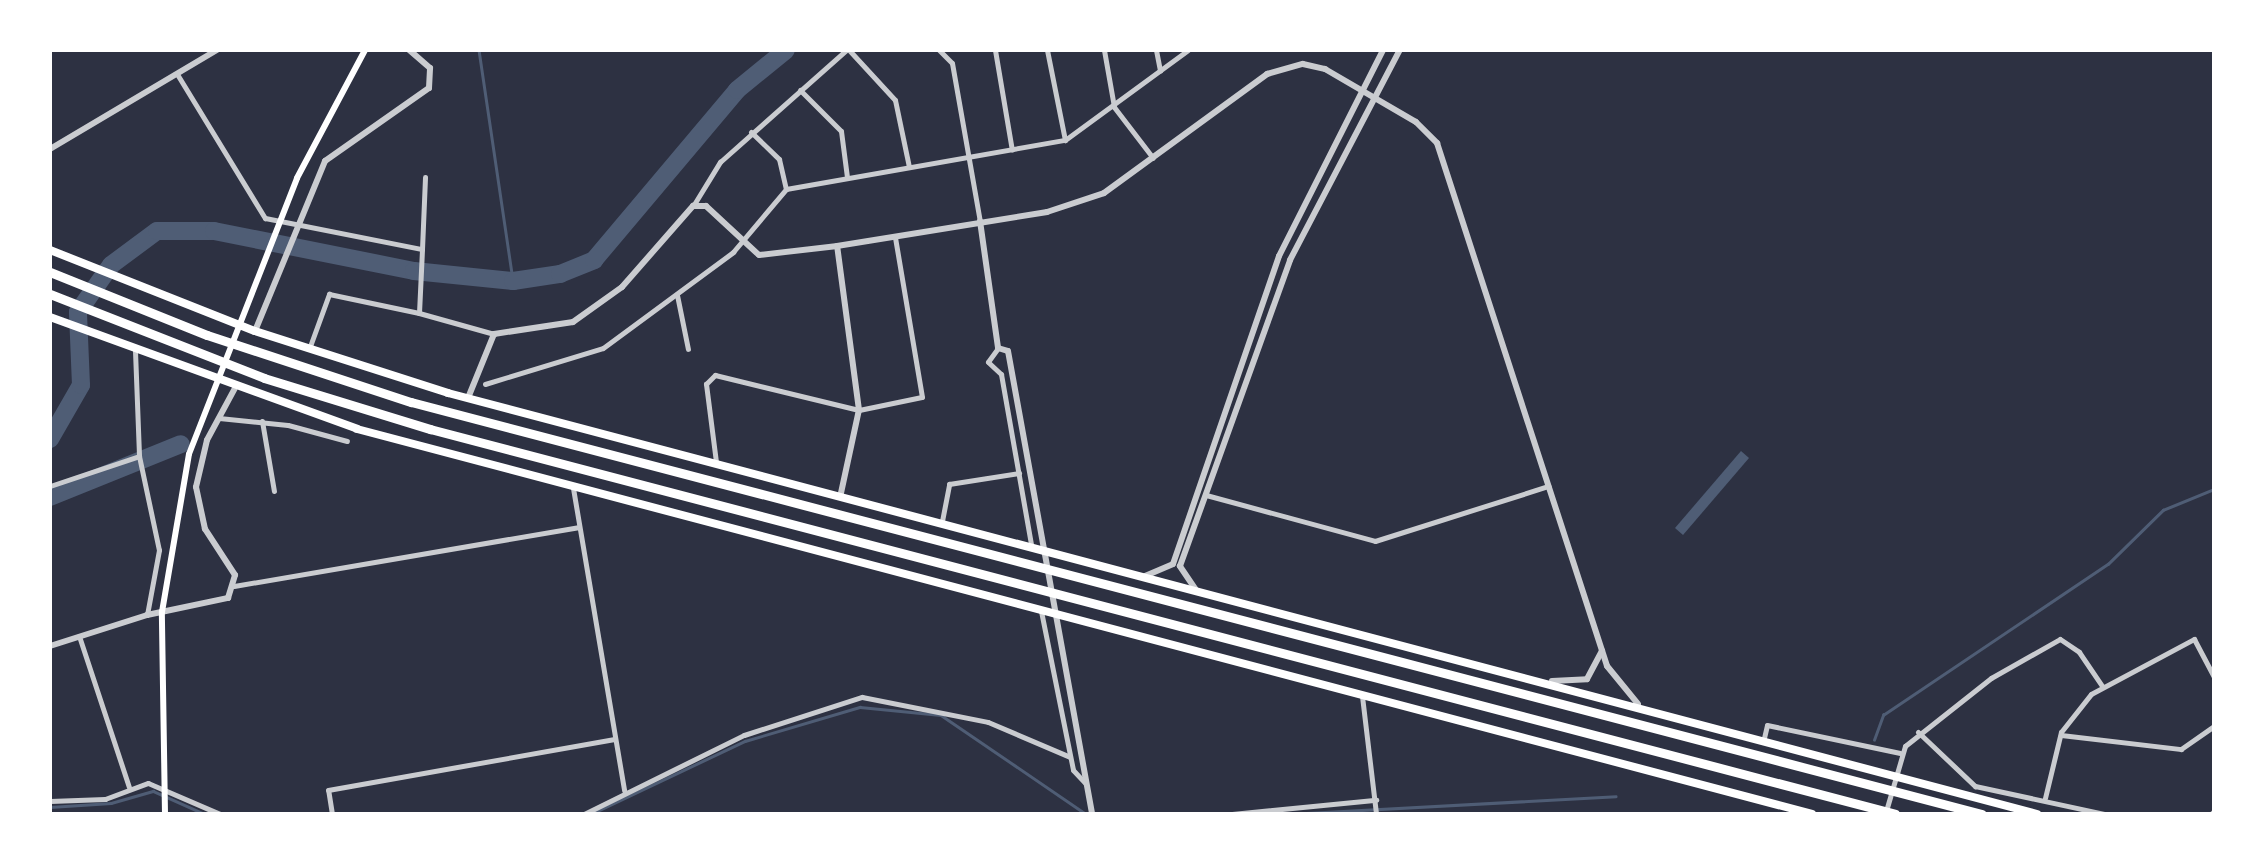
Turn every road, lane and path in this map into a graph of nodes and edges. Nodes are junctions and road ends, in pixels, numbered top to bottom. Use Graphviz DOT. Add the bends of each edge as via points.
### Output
graph roads {
  1 [pos="217,50"];
  2 [pos="364,50"];
  3 [pos="410,50"];
  4 [pos="848,50"];
  5 [pos="939,50"];
  6 [pos="995,50"];
  7 [pos="1047,50"];
  8 [pos="1104,50"];
  9 [pos="1156,50"];
  10 [pos="1188,50"];
  11 [pos="1383,50"];
  12 [pos="1400,50"];
  13 [pos="1160,71"];
  14 [pos="177,74"];
  15 [pos="1360,88"];
  16 [pos="800,90"];
  17 [pos="1373,96"];
  18 [pos="1114,107"];
  19 [pos="751,132"];
  20 [pos="1065,140"];
  21 [pos="50,149"];
  22 [pos="1012,151"];
  23 [pos="1153,158"];
  24 [pos="969,159"];
  25 [pos="908,167"];
  26 [pos="425,177"];
  27 [pos="847,177"];
  28 [pos="786,189"];
  29 [pos="693,206"];
  30 [pos="980,221"];
  31 [pos="895,238"];
  32 [pos="744,240"];
  33 [pos="837,246"];
  34 [pos="422,249"];
  35 [pos="50,250"];
  36 [pos="50,272"];
  37 [pos="52,295"];
  38 [pos="677,295"];
  39 [pos="419,313"];
  40 [pos="50,316"];
  41 [pos="254,331"];
  42 [pos="494,334"];
  43 [pos="998,348"];
  44 [pos="309,349"];
  45 [pos="688,349"];
  46 [pos="134,351"];
  47 [pos="485,384"];
  48 [pos="235,388"];
  49 [pos="468,398"];
  50 [pos="859,410"];
  51 [pos="219,418"];
  52 [pos="262,421"];
  53 [pos="347,442"];
  54 [pos="139,456"];
  55 [pos="716,462"];
  56 [pos="1019,473"];
  57 [pos="50,486"];
  58 [pos="1548,486"];
  59 [pos="573,488"];
  60 [pos="274,491"];
  61 [pos="841,493"];
  62 [pos="1206,495"];
  63 [pos="942,522"];
  64 [pos="578,526"];
  65 [pos="1031,545"];
  66 [pos="1144,576"];
  67 [pos="234,586"];
  68 [pos="1196,590"];
  69 [pos="1041,610"];
  70 [pos="162,612"];
  71 [pos="146,614"];
  72 [pos="78,636"];
  73 [pos="50,646"];
  74 [pos="1602,650"];
  75 [pos="2214,678"];
  76 [pos="1552,682"];
  77 [pos="2102,686"];
  78 [pos="1362,696"];
  79 [pos="1638,704"];
  80 [pos="2214,726"];
  81 [pos="1918,732"];
  82 [pos="2060,734"];
  83 [pos="1764,738"];
  84 [pos="614,739"];
  85 [pos="1900,753"];
  86 [pos="1070,757"];
  87 [pos="1971,784"];
  88 [pos="1088,786"];
  89 [pos="129,787"];
  90 [pos="164,788"];
  91 [pos="624,791"];
  92 [pos="1971,797"];
  93 [pos="2045,798"];
  94 [pos="1376,800"];
  95 [pos="50,801"];
  96 [pos="1782,806"];
  97 [pos="1267,812"];
  98 [pos="1806,813"];
  99 [pos="165,814"];
  100 [pos="220,814"];
  101 [pos="332,814"];
  102 [pos="584,814"];
  103 [pos="1092,814"];
  104 [pos="1232,814"];
  105 [pos="1376,814"];
  106 [pos="1774,814"];
  107 [pos="1885,814"];
  108 [pos="1895,814"];
  109 [pos="1982,814"];
  110 [pos="2037,814"];
  111 [pos="2104,814"];
  1 -- 14 [label="street"];
  2 -- 70 [label="main road" via="297,178 207,398 172,534"];
  3 -- 41 [label="street" via="430,68 429,88 325,161"];
  4 -- 16 [label="street"];
  4 -- 25 [label="street" via="895,100"];
  5 -- 24 [label="street" via="952,64"];
  6 -- 22 [label="street"];
  7 -- 20 [label="street"];
  8 -- 18 [label="street"];
  9 -- 13 [label="street"];
  10 -- 13 [label="street"];
  11 -- 15 [label="street"];
  12 -- 17 [label="street"];
  13 -- 18 [label="street"];
  14 -- 21 [label="street"];
  14 -- 34 [label="street" via="264,218"];
  15 -- 17 [label="street"];
  15 -- 23 [label="street" via="1324,69 1287,66"];
  15 -- 66 [label="street" via="1279,256 1174,564"];
  16 -- 19 [label="street"];
  16 -- 27 [label="street" via="841,132"];
  17 -- 58 [label="street" via="1437,143"];
  17 -- 62 [label="street" via="1290,260"];
  18 -- 20 [label="street"];
  18 -- 23 [label="street"];
  19 -- 28 [label="street" via="778,158"];
  19 -- 29 [label="street" via="720,162"];
  20 -- 22 [label="street"];
  22 -- 24 [label="street"];
  23 -- 30 [label="street" via="1104,193 1047,212"];
  24 -- 25 [label="street"];
  24 -- 30 [label="street"];
  25 -- 27 [label="street"];
  26 -- 34 [label="street"];
  27 -- 28 [label="street"];
  28 -- 32 [label="street"];
  29 -- 32 [label="street" via="706,206"];
  29 -- 42 [label="street" via="622,287 585,314"];
  30 -- 31 [label="street"];
  30 -- 43 [label="street"];
  31 -- 33 [label="street"];
  31 -- 50 [label="street" via="922,397"];
  32 -- 33 [label="street" via="759,255 780,257"];
  32 -- 38 [label="street"];
  33 -- 50 [label="street"];
  34 -- 39 [label="street"];
  35 -- 41 [label="highway"];
  36 -- 109 [label="highway" via="157,316 488,424"];
  37 -- 108 [label="highway" via="138,331 430,429"];
  38 -- 45 [label="street"];
  38 -- 47 [label="street" via="603,348"];
  39 -- 42 [label="street"];
  39 -- 44 [label="street" via="329,294"];
  40 -- 46 [label="highway"];
  41 -- 44 [label="highway"];
  42 -- 49 [label="street"];
  43 -- 56 [label="street" via="988,362 1001,374"];
  43 -- 88 [label="street" via="1008,351"];
  44 -- 49 [label="highway"];
  46 -- 48 [label="highway"];
  46 -- 54 [label="street"];
  48 -- 51 [label="street"];
  48 -- 59 [label="highway"];
  49 -- 55 [label="highway"];
  50 -- 55 [label="street" via="715,375 706,384"];
  50 -- 61 [label="street"];
  51 -- 52 [label="street"];
  51 -- 67 [label="street" via="196,487 198,512 231,568"];
  52 -- 53 [label="street"];
  52 -- 60 [label="street"];
  54 -- 57 [label="street"];
  54 -- 71 [label="street" via="158,550"];
  55 -- 61 [label="highway"];
  56 -- 63 [label="street" via="949,484"];
  56 -- 65 [label="street"];
  58 -- 62 [label="street" via="1374,541"];
  58 -- 74 [label="street"];
  59 -- 64 [label="street"];
  59 -- 69 [label="highway"];
  61 -- 63 [label="highway"];
  62 -- 68 [label="street" via="1180,566"];
  63 -- 65 [label="highway"];
  64 -- 67 [label="street"];
  64 -- 84 [label="street"];
  65 -- 66 [label="highway"];
  66 -- 68 [label="highway"];
  67 -- 70 [label="street" via="221,604"];
  68 -- 76 [label="highway"];
  69 -- 78 [label="highway"];
  69 -- 86 [label="street"];
  70 -- 71 [label="street"];
  70 -- 90 [label="main road"];
  71 -- 72 [label="street"];
  72 -- 73 [label="street"];
  72 -- 89 [label="street"];
  74 -- 76 [label="street" via="1587,678"];
  74 -- 79 [label="street" via="1614,680"];
  75 -- 77 [label="street" via="2194,639"];
  76 -- 79 [label="highway"];
  77 -- 81 [label="street" via="2079,652 2060,639 1991,678"];
  77 -- 82 [label="street"];
  78 -- 94 [label="street"];
  78 -- 96 [label="highway"];
  79 -- 83 [label="highway"];
  80 -- 82 [label="street" via="2181,748"];
  81 -- 85 [label="street"];
  81 -- 87 [label="street"];
  82 -- 93 [label="street"];
  83 -- 85 [label="street" via="1768,725"];
  83 -- 92 [label="highway"];
  84 -- 91 [label="street"];
  84 -- 101 [label="street" via="328,790"];
  85 -- 107 [label="street"];
  86 -- 88 [label="street"];
  86 -- 91 [label="street" via="988,722 862,697 744,735"];
  87 -- 92 [label="street"];
  87 -- 93 [label="street"];
  88 -- 103 [label="street"];
  89 -- 90 [label="street"];
  89 -- 95 [label="street" via="106,799"];
  90 -- 99 [label="main road"];
  90 -- 100 [label="street"];
  91 -- 102 [label="street"];
  92 -- 110 [label="highway"];
  93 -- 111 [label="street"];
  94 -- 97 [label="street"];
  94 -- 105 [label="street"];
  96 -- 98 [label="highway"];
  96 -- 106 [label="street"];
  97 -- 104 [label="street"];
}
